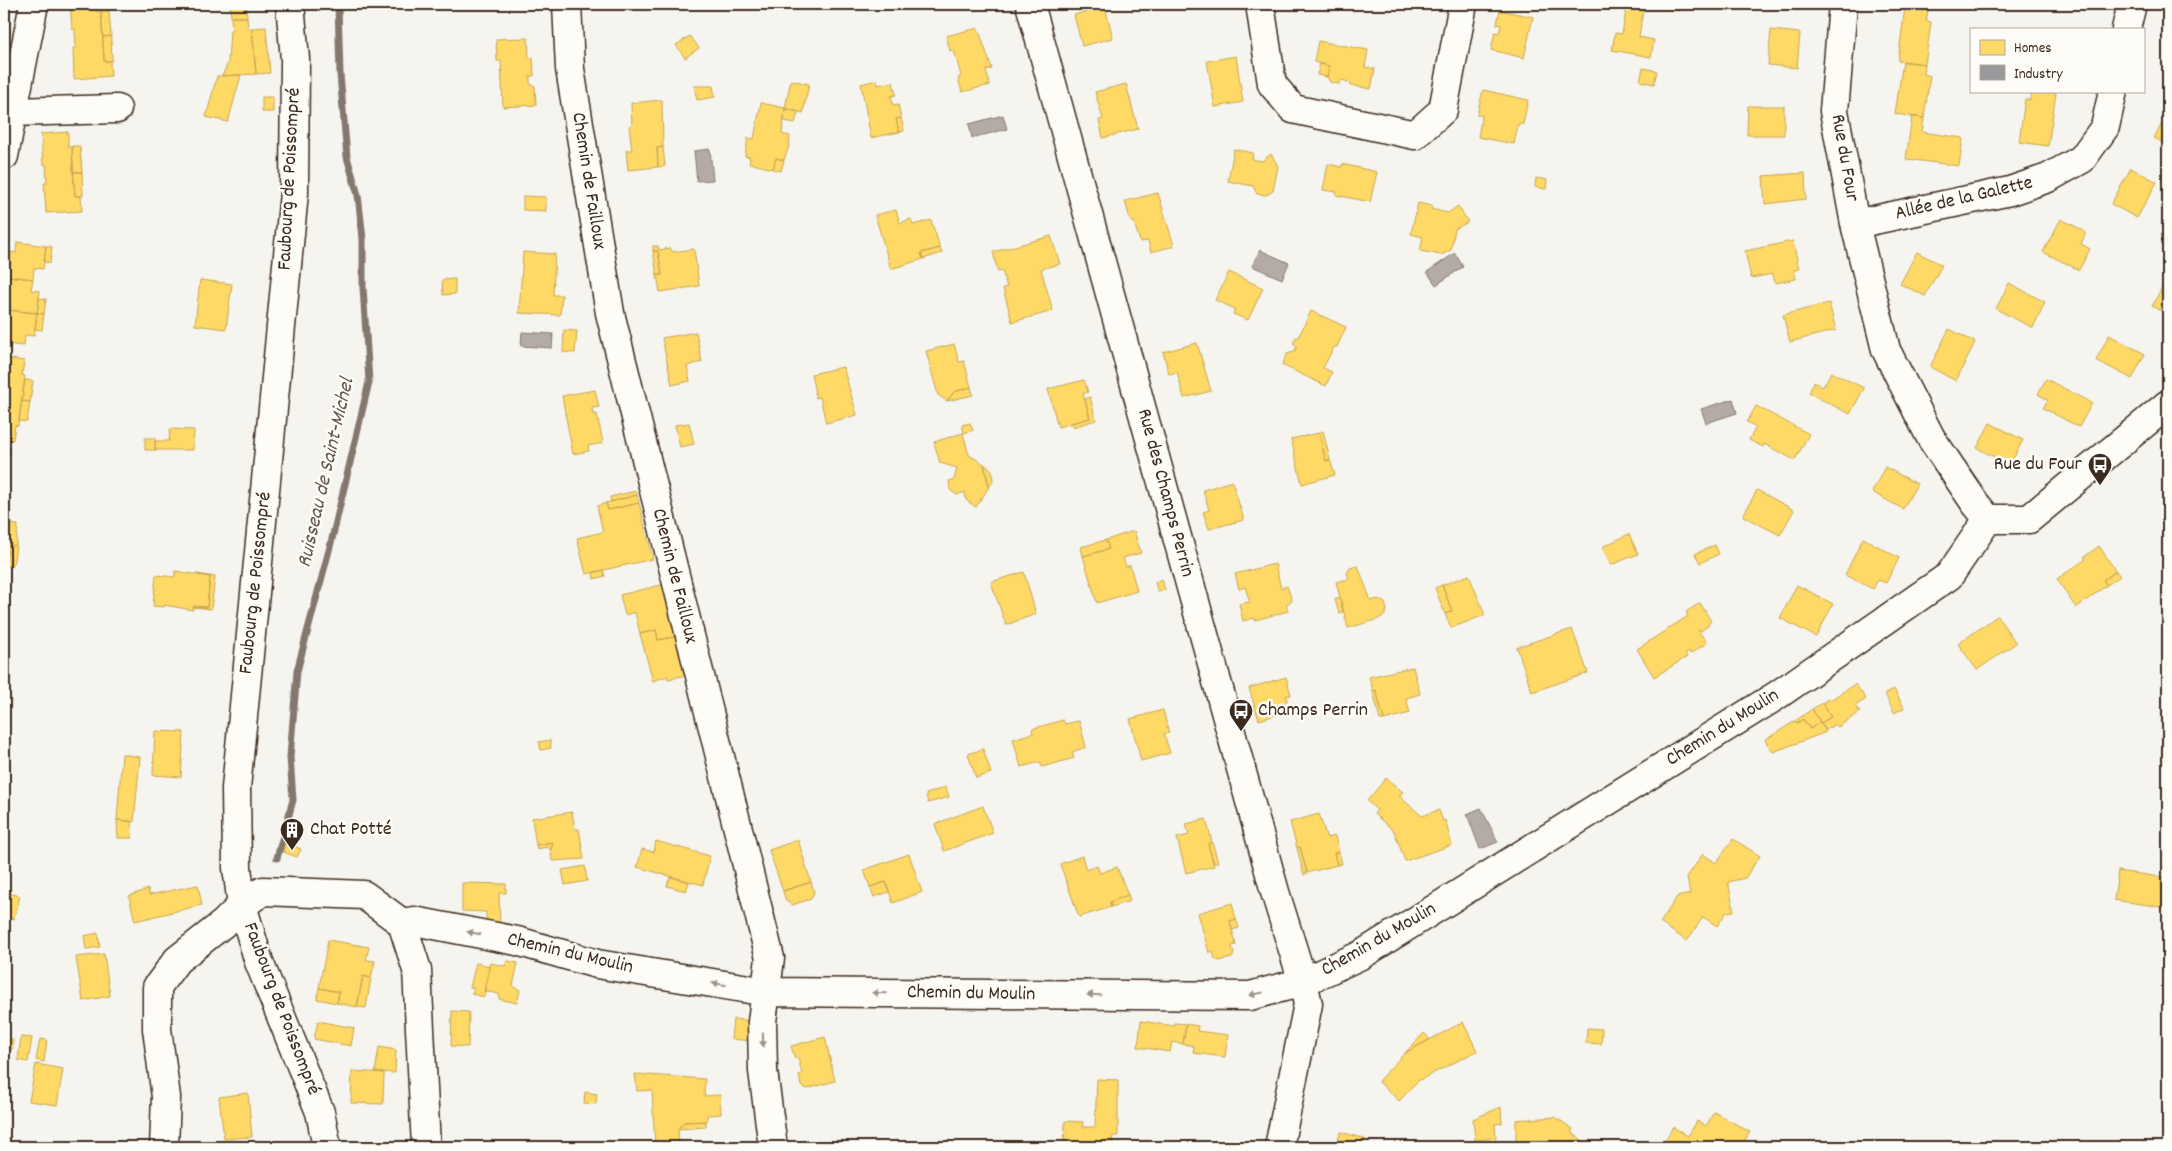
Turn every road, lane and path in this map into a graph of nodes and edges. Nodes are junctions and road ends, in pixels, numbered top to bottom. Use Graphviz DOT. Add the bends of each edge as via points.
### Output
graph roads {
  1 [pos="34,4"];
  2 [pos="290,4"];
  3 [pos="567,4"];
  4 [pos="1030,4"];
  5 [pos="1260,4"];
  6 [pos="1463,4"];
  7 [pos="1843,4"];
  8 [pos="2132,4"];
  9 [pos="2126,28"];
  10 [pos="2113,92"];
  11 [pos="117,109"];
  12 [pos="12,112"];
  13 [pos="4,156"];
  14 [pos="1855,224"];
  15 [pos="2168,404"];
  16 [pos="1988,519"];
  17 [pos="242,905"];
  18 [pos="402,923"];
  19 [pos="1304,982"];
  20 [pos="767,992"];
  21 [pos="164,1147"];
  22 [pos="327,1147"];
  23 [pos="426,1147"];
  24 [pos="773,1147"];
  25 [pos="1278,1147"];
  1 -- 12 [label="street"];
  2 -- 17 [label="street, Faubourg de Poissompré" via="295,59 294,193 236,788 237,868"];
  3 -- 20 [label="street, Chemin de Failloux" via="570,69 610,313 770,958"];
  4 -- 19 [label="street, Rue des Champs Perrin" via="1272,883"];
  5 -- 6 [label="street" via="1272,84 1293,109 1415,135 1443,110"];
  7 -- 14 [label="street, Rue du Four" via="1834,111"];
  8 -- 9 [label="street"];
  10 -- 14 [label="street, Allée de la Galette" via="2105,128 2082,159 2048,178 2010,191"];
  11 -- 12 [label="street"];
  12 -- 13 [label="street"];
  14 -- 16 [label="street, Rue du Four" via="1886,350 1932,438"];
  15 -- 16 [label="street" via="2028,519"];
  16 -- 19 [label="street, Chemin du Moulin" via="1949,576 1776,696 1361,955"];
  17 -- 18 [label="street" via="263,891 364,895"];
  17 -- 21 [label="street" via="177,960 157,987 157,1029 166,1097"];
  17 -- 22 [label="street, Faubourg de Poissompré" via="259,962 320,1112"];
  20 -- 18 [label="street, Chemin du Moulin, one-way" via="597,964 517,941 442,926 414,921"];
  18 -- 23 [label="street" via="417,970"];
  19 -- 20 [label="street, Chemin du Moulin, one-way" via="1250,996"];
  19 -- 25 [label="street, Rue des Champs Perrin" via="1308,1004"];
  20 -- 24 [label="street, Chemin de Failloux, one-way" via="762,1022 763,1072"];
}
